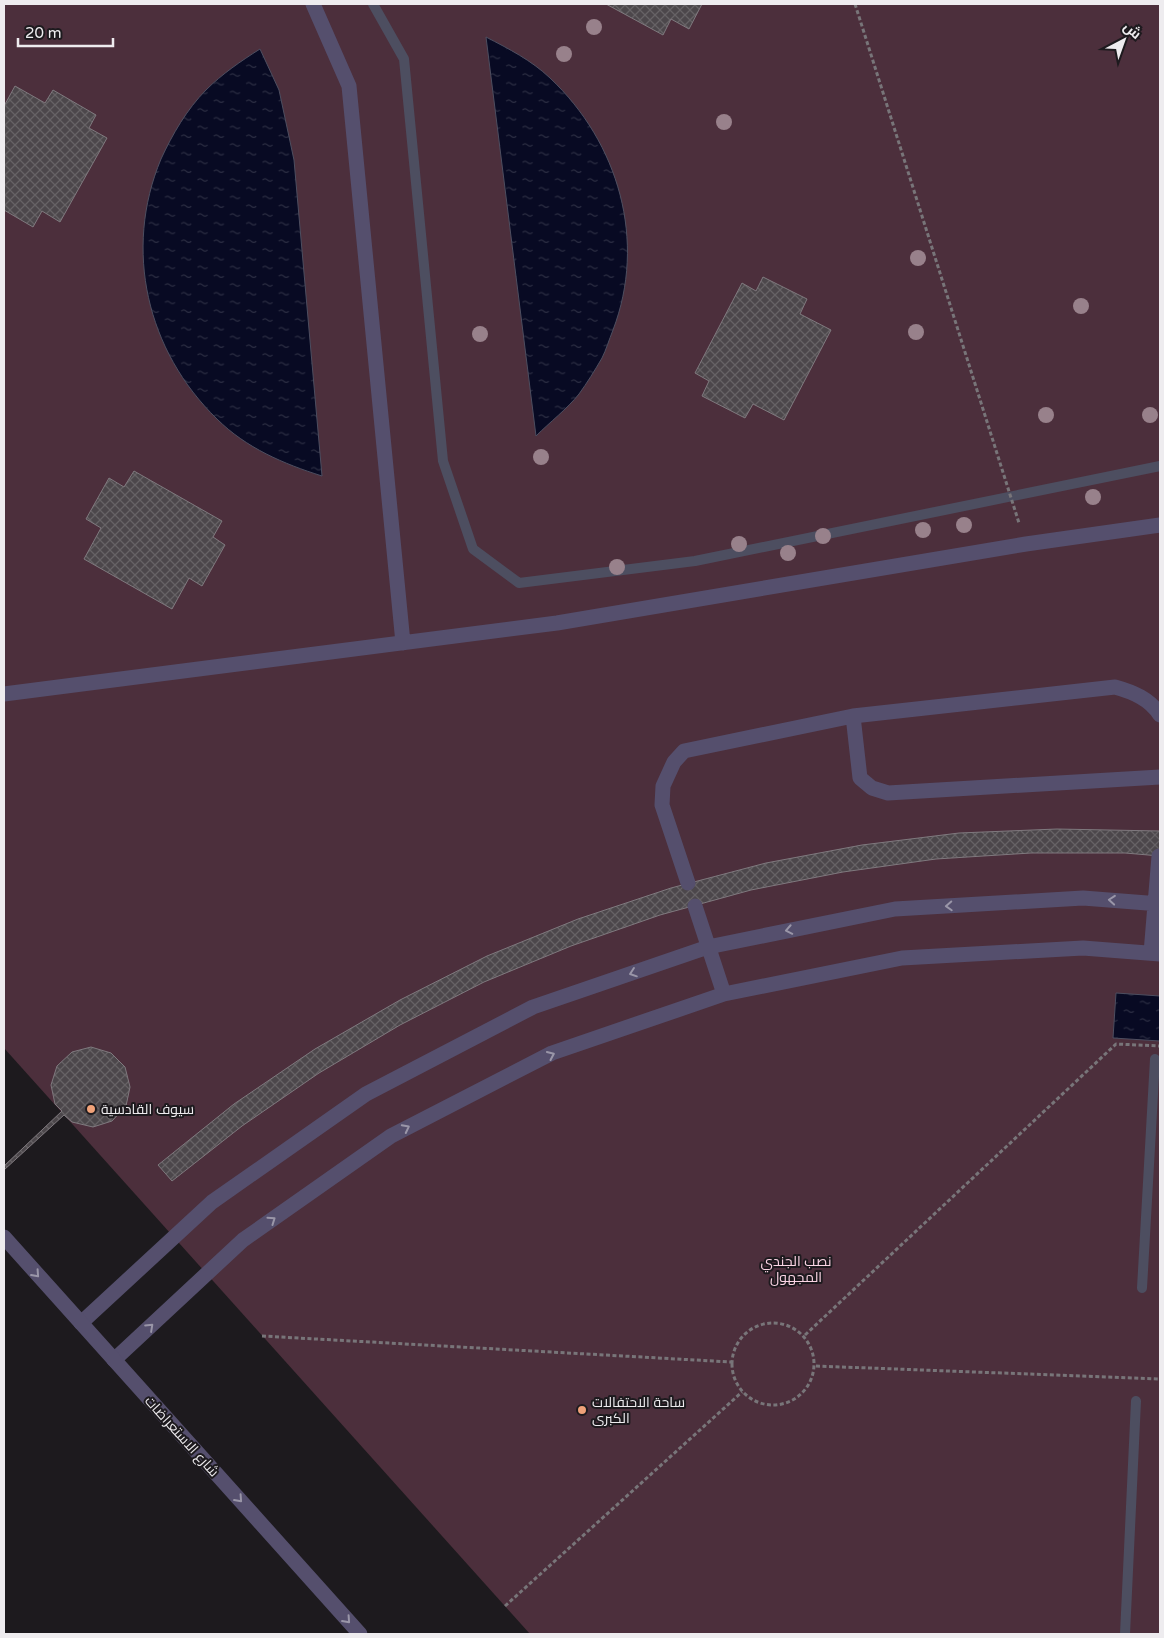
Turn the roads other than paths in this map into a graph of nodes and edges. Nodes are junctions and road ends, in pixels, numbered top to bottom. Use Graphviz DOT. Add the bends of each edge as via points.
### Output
graph roads {
  1 [pos="313,4"];
  2 [pos="1160,525"];
  3 [pos="403,643"];
  4 [pos="4,694"];
  5 [pos="1160,715"];
  6 [pos="853,716"];
  7 [pos="1160,777"];
  8 [pos="1159,856"];
  9 [pos="688,884"];
  10 [pos="1158,904"];
  11 [pos="695,906"];
  12 [pos="708,946"];
  13 [pos="1156,953"];
  14 [pos="724,994"];
  15 [pos="4,1238"];
  16 [pos="81,1323"];
  17 [pos="114,1360"];
  18 [pos="360,1634"];
  1 -- 3 [label="street" via="349,86"];
  2 -- 3 [label="street" via="1026,544 557,623"];
  3 -- 4 [label="street"];
  5 -- 6 [label="street" via="1154,706 1132,692 1115,688"];
  6 -- 7 [label="street" via="860,778 872,788 888,793"];
  6 -- 9 [label="street" via="684,752 674,762 663,786 662,805"];
  8 -- 10 [label="street"];
  10 -- 12 [label="street, one-way" via="1083,898 895,909"];
  10 -- 13 [label="street"];
  11 -- 12 [label="street"];
  12 -- 14 [label="street"];
  12 -- 16 [label="street, one-way" via="533,1007 366,1094 212,1202"];
  13 -- 14 [label="street" via="1083,948 902,958"];
  17 -- 14 [label="street, one-way" via="243,1240 391,1136 552,1053"];
  15 -- 16 [label="street, شارع الاستعراضات, one-way"];
  16 -- 17 [label="street, شارع الاستعراضات"];
  17 -- 18 [label="street, شارع الاستعراضات, one-way"];
}
